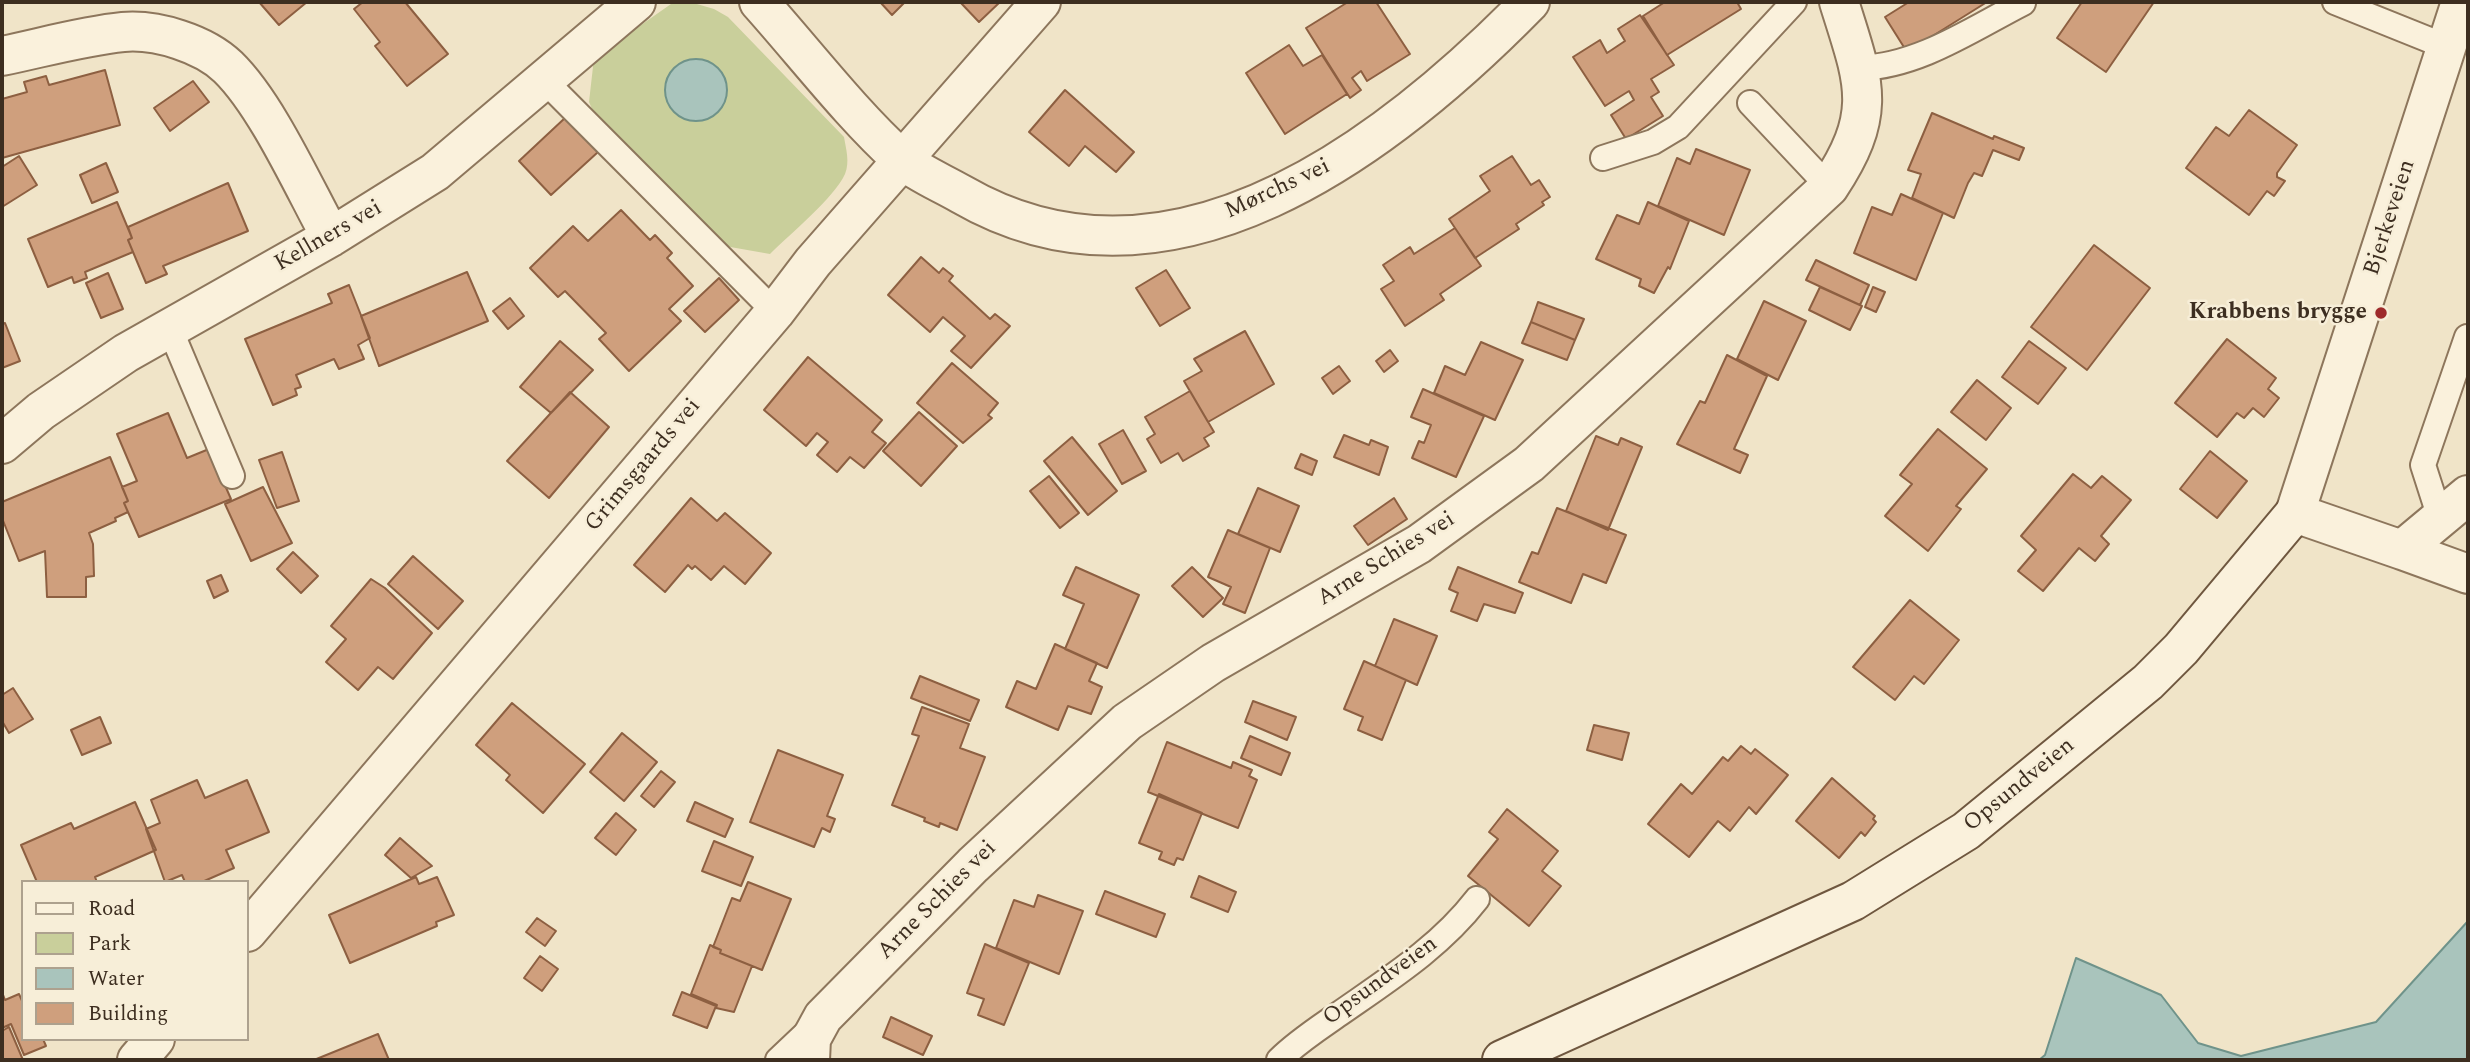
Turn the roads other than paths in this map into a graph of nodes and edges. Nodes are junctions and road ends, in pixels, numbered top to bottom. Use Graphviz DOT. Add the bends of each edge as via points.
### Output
graph roads {
  1 [pos="636,2"];
  2 [pos="759,2"];
  3 [pos="1041,2"];
  4 [pos="1530,2"];
  5 [pos="1794,2"];
  6 [pos="1839,2"];
  7 [pos="2335,2"];
  8 [pos="2461,2"];
  9 [pos="2023,4"];
  10 [pos="2447,47"];
  11 [pos="2,56"];
  12 [pos="1860,68"];
  13 [pos="543,79"];
  14 [pos="1750,103"];
  15 [pos="1602,158"];
  16 [pos="903,160"];
  17 [pos="1829,187"];
  18 [pos="331,237"];
  19 [pos="775,312"];
  20 [pos="170,329"];
  21 [pos="2467,337"];
  22 [pos="2,444"];
  23 [pos="232,476"];
  24 [pos="2454,506"];
  25 [pos="2295,513"];
  26 [pos="2402,550"];
  27 [pos="2468,574"];
  28 [pos="1478,899"];
  29 [pos="248,931"];
  30 [pos="823,1017"];
  31 [pos="153,1041"];
  32 [pos="137,1060"];
  33 [pos="778,1060"];
  34 [pos="810,1060"];
  35 [pos="1279,1060"];
  36 [pos="1502,1060"];
  1 -- 13 [label="street, Kellners vei"];
  2 -- 16 [label="street, Mørchs vei"];
  3 -- 16 [label="street, Grimsgaards vei"];
  4 -- 16 [label="street, Mørchs vei" via="1480,53 1363,145 1310,179 1208,222 1111,237 1069,233 986,208"];
  5 -- 15 [label="lane" via="1678,127 1653,142"];
  6 -- 12 [label="street, Arne Schies vei"];
  7 -- 10 [label="lane"];
  8 -- 10 [label="street, Bjerkeveien"];
  9 -- 12 [label="lane" via="1920,55 1889,67"];
  10 -- 25 [label="street, Bjerkeveien"];
  11 -- 18 [label="street" via="124,32 162,35 194,46 227,66 253,97"];
  12 -- 17 [label="street, Arne Schies vei" via="1860,128 1850,155"];
  13 -- 18 [label="street, Kellners vei" via="435,172"];
  13 -- 19 [label="lane"];
  14 -- 17 [label="lane"];
  16 -- 19 [label="street, Grimsgaards vei"];
  17 -- 30 [label="street, Arne Schies vei" via="1529,464 1491,493 1419,544 1213,663 1126,722 1001,838"];
  18 -- 20 [label="street, Kellners vei"];
  19 -- 29 [label="street, Grimsgaards vei"];
  20 -- 22 [label="street, Kellners vei" via="41,411"];
  20 -- 23 [label="lane"];
  21 -- 24 [label="lane" via="2423,466"];
  24 -- 26 [label="street"];
  25 -- 26 [label="street"];
  25 -- 36 [label="street, Opsundveien" via="2148,682 1966,831 1853,901"];
  26 -- 27 [label="street"];
  28 -- 35 [label="lane, Opsundveien" via="1426,951"];
  30 -- 33 [label="lane"];
  30 -- 34 [label="street, Arne Schies vei" via="811,1039"];
  31 -- 32 [label="street"];
}
